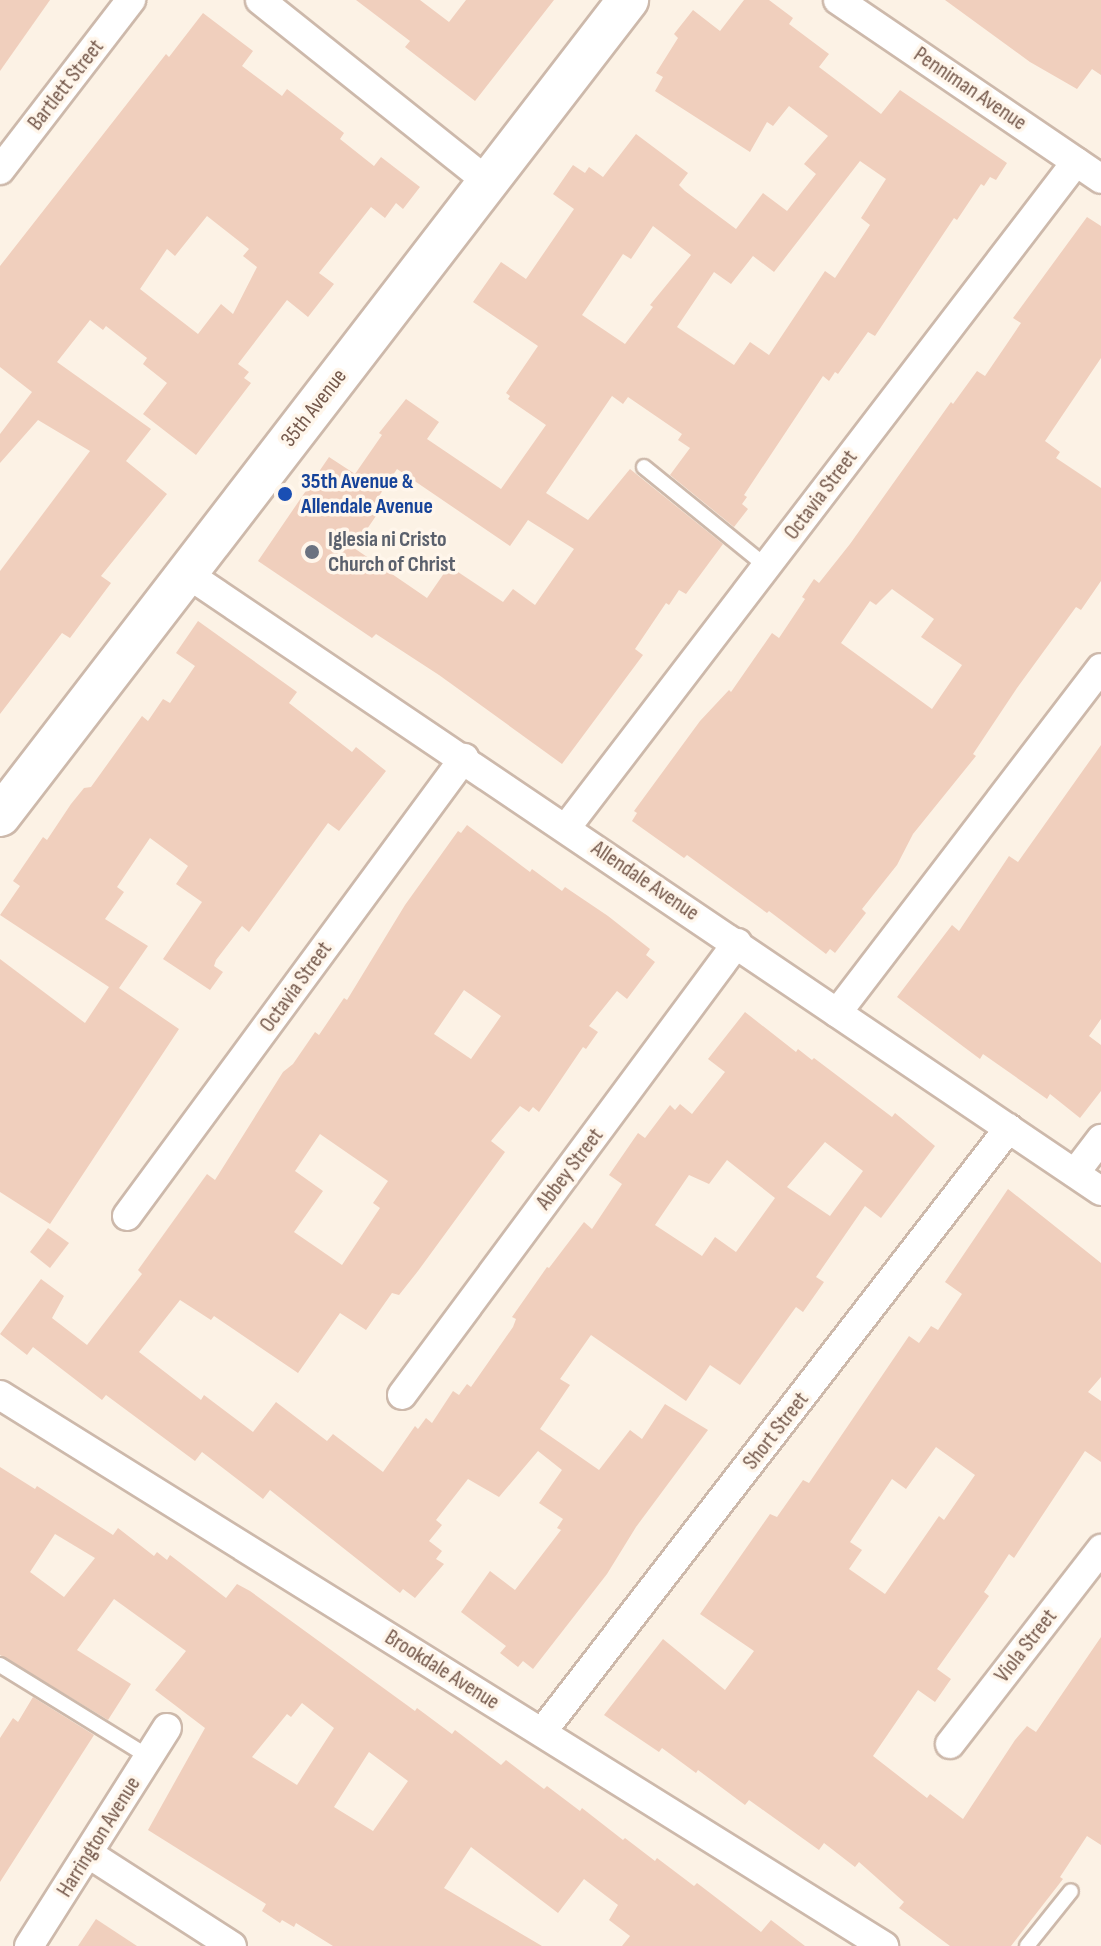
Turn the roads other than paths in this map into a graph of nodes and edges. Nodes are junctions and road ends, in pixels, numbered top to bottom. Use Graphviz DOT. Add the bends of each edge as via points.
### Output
graph roads {
  1 [pos="131,0"];
  2 [pos="260,0"];
  3 [pos="628,0"];
  4 [pos="838,0"];
  5 [pos="1076,162"];
  6 [pos="0,170"];
  7 [pos="1101,179"];
  8 [pos="488,182"];
  9 [pos="644,467"];
  10 [pos="766,566"];
  11 [pos="186,573"];
  12 [pos="1101,668"];
  13 [pos="464,758"];
  14 [pos="0,816"];
  15 [pos="566,828"];
  16 [pos="737,943"];
  17 [pos="837,1013"];
  18 [pos="1009,1128"];
  19 [pos="1101,1139"];
  20 [pos="1075,1173"];
  21 [pos="1101,1191"];
  22 [pos="127,1216"];
  23 [pos="0,1395"];
  24 [pos="402,1395"];
  25 [pos="1101,1549"];
  26 [pos="0,1665"];
  27 [pos="167,1728"];
  28 [pos="542,1732"];
  29 [pos="950,1744"];
  30 [pos="149,1757"];
  31 [pos="89,1854"];
  32 [pos="1071,1891"];
  33 [pos="29,1946"];
  34 [pos="232,1946"];
  35 [pos="884,1946"];
  36 [pos="1027,1946"];
  1 -- 6 [label="street, Bartlett Street"];
  2 -- 8 [label="street"];
  3 -- 8 [label="main road, 35th Avenue"];
  4 -- 5 [label="street, Penniman Avenue"];
  5 -- 7 [label="street, Penniman Avenue"];
  5 -- 10 [label="street, Octavia Street"];
  8 -- 11 [label="main road, 35th Avenue"];
  9 -- 10 [label="lane"];
  10 -- 15 [label="street, Octavia Street"];
  11 -- 13 [label="street, Allendale Avenue"];
  11 -- 14 [label="main road, 35th Avenue"];
  12 -- 17 [label="street"];
  13 -- 15 [label="street, Allendale Avenue"];
  13 -- 22 [label="street, Octavia Street"];
  15 -- 16 [label="street, Allendale Avenue"];
  16 -- 17 [label="street, Allendale Avenue"];
  16 -- 24 [label="street, Abbey Street"];
  17 -- 18 [label="street, Allendale Avenue"];
  18 -- 20 [label="street, Allendale Avenue"];
  18 -- 28 [label="street, Short Street"];
  19 -- 20 [label="street"];
  20 -- 21 [label="street, Allendale Avenue"];
  23 -- 28 [label="street, Brookdale Avenue"];
  25 -- 29 [label="street, Viola Street"];
  26 -- 30 [label="lane"];
  27 -- 30 [label="street, Harrington Avenue"];
  28 -- 35 [label="street, Brookdale Avenue"];
  30 -- 31 [label="street, Harrington Avenue"];
  31 -- 33 [label="street, Harrington Avenue"];
  31 -- 34 [label="street"];
  32 -- 36 [label="lane"];
}
